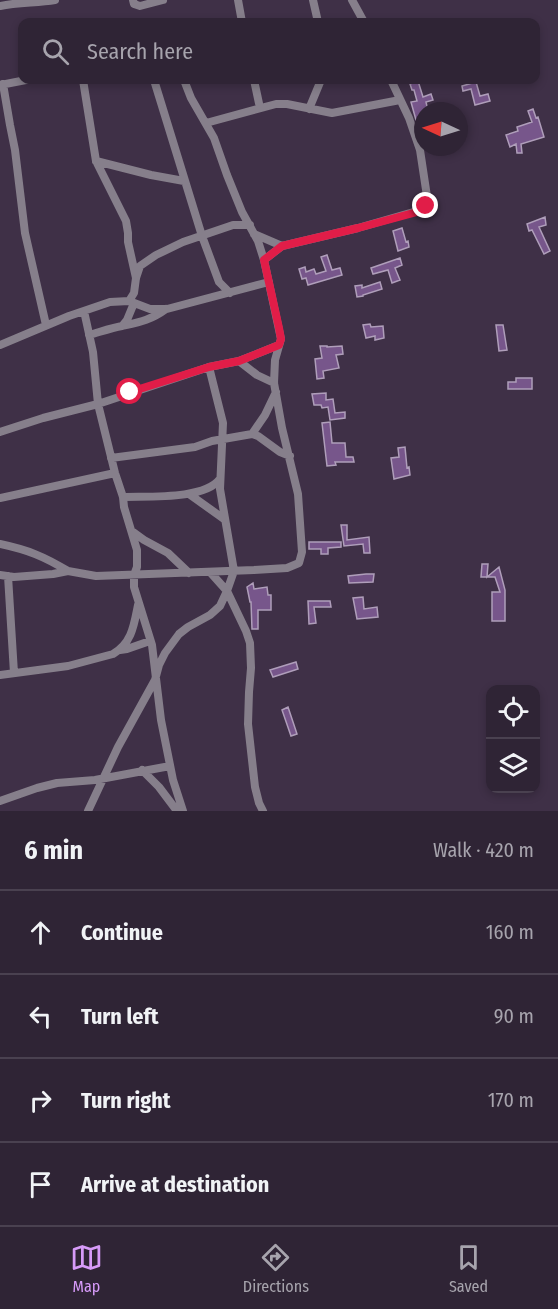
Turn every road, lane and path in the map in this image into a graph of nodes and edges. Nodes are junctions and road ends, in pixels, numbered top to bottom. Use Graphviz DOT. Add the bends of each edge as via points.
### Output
graph roads {
  1 [pos="56,0"];
  2 [pos="133,0"];
  3 [pos="163,0"];
  4 [pos="238,0"];
  5 [pos="313,0"];
  6 [pos="352,0"];
  7 [pos="0,6"];
  8 [pos="241,18"];
  9 [pos="317,18"];
  10 [pos="362,18"];
  11 [pos="18,81"];
  12 [pos="2,84"];
  13 [pos="84,84"];
  14 [pos="155,84"];
  15 [pos="186,84"];
  16 [pos="255,84"];
  17 [pos="319,84"];
  18 [pos="393,84"];
  19 [pos="400,100"];
  20 [pos="260,108"];
  21 [pos="309,109"];
  22 [pos="206,123"];
  23 [pos="96,161"];
  24 [pos="184,181"];
  25 [pos="243,212"];
  26 [pos="233,225"];
  27 [pos="250,225"];
  28 [pos="254,234"];
  29 [pos="202,236"];
  30 [pos="282,246"];
  31 [pos="264,260"];
  32 [pos="136,278"];
  33 [pos="219,282"];
  34 [pos="269,282"];
  35 [pos="230,292"];
  36 [pos="217,296"];
  37 [pos="131,302"];
  38 [pos="167,309"];
  39 [pos="84,311"];
  40 [pos="46,325"];
  41 [pos="123,325"];
  42 [pos="89,335"];
  43 [pos="0,345"];
  44 [pos="279,345"];
  45 [pos="239,361"];
  46 [pos="209,367"];
  47 [pos="275,388"];
  48 [pos="98,404"];
  49 [pos="0,432"];
  50 [pos="252,434"];
  51 [pos="223,439"];
  52 [pos="290,456"];
  53 [pos="111,458"];
  54 [pos="115,473"];
  55 [pos="220,479"];
  56 [pos="189,494"];
  57 [pos="123,497"];
  58 [pos="0,498"];
  59 [pos="224,519"];
  60 [pos="132,531"];
  61 [pos="0,543"];
  62 [pos="68,571"];
  63 [pos="234,571"];
  64 [pos="210,572"];
  65 [pos="189,573"];
  66 [pos="134,575"];
  67 [pos="4,576"];
  68 [pos="226,591"];
  69 [pos="138,603"];
  70 [pos="150,641"];
  71 [pos="120,650"];
  72 [pos="14,674"];
  73 [pos="0,675"];
  74 [pos="156,680"];
  75 [pos="170,766"];
  76 [pos="142,770"];
  77 [pos="103,778"];
  78 [pos="159,787"];
  79 [pos="177,798"];
  80 [pos="0,801"];
  81 [pos="88,811"];
  82 [pos="177,811"];
  83 [pos="183,811"];
  84 [pos="263,811"];
  1 -- 7 [label="street"];
  2 -- 3 [label="street" via="140,6"];
  4 -- 8 [label="street"];
  5 -- 9 [label="street"];
  6 -- 10 [label="street"];
  11 -- 12 [label="street"];
  12 -- 40 [label="street" via="25,233"];
  13 -- 23 [label="street"];
  14 -- 24 [label="street"];
  15 -- 22 [label="street"];
  16 -- 20 [label="street"];
  17 -- 21 [label="street"];
  18 -- 19 [label="street"];
  19 -- 21 [label="street" via="332,113"];
  19 -- 30 [label="street" via="420,150 426,206 417,212"];
  20 -- 21 [label="street" via="287,104"];
  20 -- 22 [label="street"];
  22 -- 25 [label="street"];
  23 -- 24 [label="street"];
  23 -- 32 [label="street" via="126,221"];
  24 -- 29 [label="street"];
  25 -- 26 [label="street"];
  25 -- 27 [label="street"];
  26 -- 27 [label="street"];
  26 -- 29 [label="street"];
  27 -- 28 [label="street"];
  28 -- 30 [label="street"];
  28 -- 31 [label="street"];
  29 -- 32 [label="street" via="156,255 140,266"];
  29 -- 33 [label="street"];
  30 -- 31 [label="street"];
  31 -- 34 [label="street"];
  32 -- 37 [label="street"];
  33 -- 35 [label="street"];
  33 -- 36 [label="street"];
  34 -- 35 [label="street"];
  34 -- 44 [label="street"];
  35 -- 36 [label="street"];
  36 -- 38 [label="street"];
  37 -- 38 [label="street" via="150,309"];
  37 -- 39 [label="street" via="110,302"];
  37 -- 41 [label="street"];
  38 -- 41 [label="street" via="156,317"];
  39 -- 40 [label="street"];
  39 -- 42 [label="street"];
  40 -- 43 [label="street"];
  41 -- 42 [label="street"];
  42 -- 48 [label="street"];
  44 -- 45 [label="street"];
  44 -- 47 [label="street"];
  45 -- 46 [label="street"];
  45 -- 47 [label="street"];
  46 -- 48 [label="street"];
  46 -- 51 [label="street" via="223,423"];
  47 -- 50 [label="street" via="265,416"];
  47 -- 52 [label="street"];
  48 -- 49 [label="street"];
  48 -- 53 [label="street"];
  50 -- 51 [label="street"];
  50 -- 52 [label="street"];
  51 -- 53 [label="street" via="195,447"];
  51 -- 55 [label="street"];
  52 -- 63 [label="street" via="298,494 302,552 298,563 286,568"];
  53 -- 54 [label="street"];
  54 -- 57 [label="street"];
  54 -- 58 [label="street"];
  55 -- 56 [label="street" via="206,490"];
  55 -- 59 [label="street"];
  56 -- 57 [label="street"];
  56 -- 59 [label="street"];
  57 -- 60 [label="street"];
  59 -- 63 [label="street"];
  60 -- 65 [label="street" via="168,553"];
  60 -- 66 [label="street" via="138,559"];
  61 -- 62 [label="street" via="45,557"];
  62 -- 66 [label="street" via="96,576"];
  62 -- 67 [label="street"];
  63 -- 64 [label="street"];
  63 -- 68 [label="street"];
  64 -- 65 [label="street"];
  64 -- 68 [label="street"];
  65 -- 66 [label="street"];
  66 -- 69 [label="street"];
  67 -- 72 [label="street"];
  68 -- 74 [label="street" via="220,606 188,627 171,644"];
  68 -- 84 [label="street" via="250,643 248,724 255,786"];
  69 -- 70 [label="street"];
  69 -- 71 [label="street" via="132,632"];
  70 -- 71 [label="street"];
  70 -- 74 [label="street"];
  71 -- 72 [label="street" via="68,666"];
  72 -- 73 [label="street"];
  74 -- 75 [label="street"];
  74 -- 77 [label="street"];
  75 -- 76 [label="street"];
  75 -- 79 [label="street"];
  76 -- 77 [label="street"];
  76 -- 78 [label="street"];
  77 -- 80 [label="street" via="57,783"];
  77 -- 81 [label="street"];
  78 -- 79 [label="street"];
  78 -- 82 [label="street"];
  79 -- 83 [label="street"];
}
